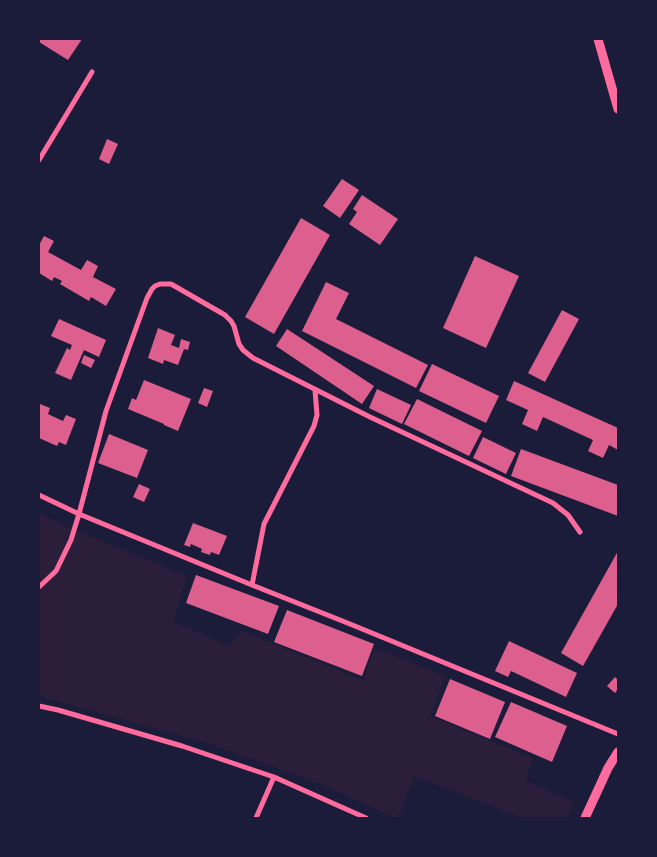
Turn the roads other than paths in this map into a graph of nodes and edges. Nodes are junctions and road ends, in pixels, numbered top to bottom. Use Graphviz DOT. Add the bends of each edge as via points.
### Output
graph roads {
  1 [pos="598,39"];
  2 [pos="92,72"];
  3 [pos="618,108"];
  4 [pos="39,160"];
  5 [pos="315,390"];
  6 [pos="39,494"];
  7 [pos="80,514"];
  8 [pos="580,532"];
  9 [pos="252,585"];
  10 [pos="39,587"];
  11 [pos="39,706"];
  12 [pos="618,734"];
  13 [pos="618,752"];
  14 [pos="274,777"];
  15 [pos="256,818"];
  16 [pos="366,818"];
  17 [pos="585,818"];
  1 -- 3 [label="main road"];
  2 -- 4 [label="street"];
  5 -- 7 [label="street" via="243,350 234,326 225,315 171,284 155,286 147,298 106,411"];
  5 -- 8 [label="street" via="553,503"];
  5 -- 9 [label="street" via="317,415 314,426 264,524"];
  6 -- 7 [label="street"];
  7 -- 9 [label="street"];
  7 -- 10 [label="street" via="72,540 56,570"];
  9 -- 12 [label="street"];
  11 -- 14 [label="street" via="182,746"];
  13 -- 17 [label="main road"];
  14 -- 15 [label="street"];
  14 -- 16 [label="street"];
}
